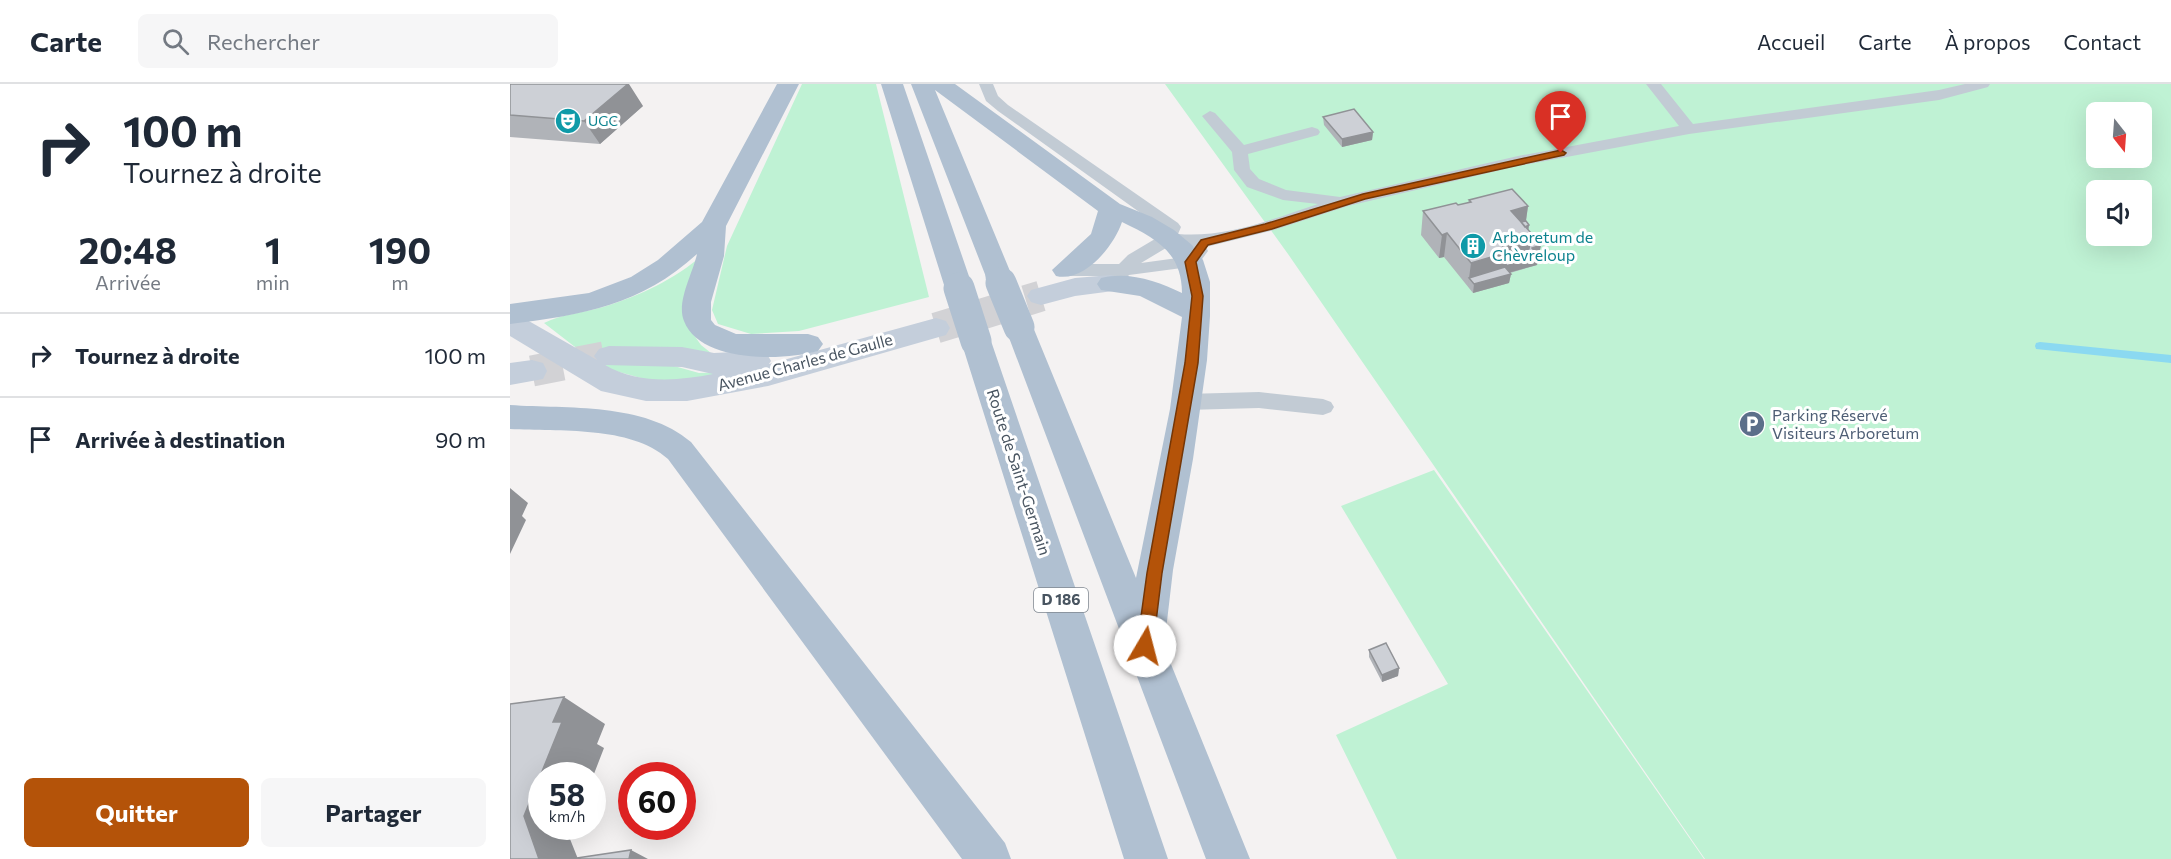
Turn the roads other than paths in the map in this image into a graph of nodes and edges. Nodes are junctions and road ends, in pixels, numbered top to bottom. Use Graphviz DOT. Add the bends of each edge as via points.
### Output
graph roads {
  1 [pos="788,84"];
  2 [pos="892,84"];
  3 [pos="922,84"];
  4 [pos="941,84"];
  5 [pos="986,84"];
  6 [pos="1653,84"];
  7 [pos="1983,84"];
  8 [pos="1210,116"];
  9 [pos="1689,129"];
  10 [pos="1312,132"];
  11 [pos="1030,139"];
  12 [pos="1240,151"];
  13 [pos="1342,202"];
  14 [pos="1111,208"];
  15 [pos="713,226"];
  16 [pos="1168,239"];
  17 [pos="1198,252"];
  18 [pos="1066,270"];
  19 [pos="1116,278"];
  20 [pos="1195,312"];
  21 [pos="510,314"];
  22 [pos="510,323"];
  23 [pos="808,344"];
  24 [pos="609,356"];
  25 [pos="1186,402"];
  26 [pos="1323,407"];
  27 [pos="510,417"];
  28 [pos="1145,646"];
  29 [pos="989,859"];
  30 [pos="1146,859"];
  31 [pos="1228,859"];
  1 -- 15 [label="main road"];
  2 -- 30 [label="main road, Route de Saint-Germain / D 186, bridge"];
  3 -- 28 [label="main road, bridge"];
  4 -- 11 [label="main road"];
  5 -- 11 [label="lane" via="991,98"];
  6 -- 9 [label="lane"];
  7 -- 9 [label="lane" via="1939,95"];
  8 -- 12 [label="lane"];
  9 -- 13 [label="lane" via="1518,161"];
  10 -- 12 [label="lane"];
  11 -- 14 [label="main road"];
  11 -- 16 [label="lane" via="1160,216 1172,226"];
  12 -- 13 [label="lane" via="1242,170 1253,183 1283,195"];
  13 -- 17 [label="lane"];
  14 -- 16 [label="main road"];
  14 -- 18 [label="main road" via="1111,220 1103,236 1090,253"];
  15 -- 21 [label="main road" via="668,266 641,283 594,300"];
  15 -- 23 [label="main road" via="714,246 696,304 697,321 719,341 738,346"];
  16 -- 17 [label="main road"];
  16 -- 19 [label="lane" via="1134,259"];
  17 -- 19 [label="lane"];
  17 -- 20 [label="main road"];
  18 -- 19 [label="lane"];
  18 -- 19 [label="main road" via="1038,288 1075,287"];
  19 -- 20 [label="main road" via="1151,288"];
  20 -- 25 [label="main road"];
  22 -- 23 [label="main road, Avenue Charles de Gaulle" via="612,383 646,390 687,390 768,375 933,319"];
  23 -- 24 [label="main road" via="756,361 735,363 651,355"];
  25 -- 26 [label="lane" via="1259,400"];
  25 -- 28 [label="main road"];
  27 -- 29 [label="main road" via="634,428 673,444 695,467"];
  28 -- 31 [label="main road"];
}
